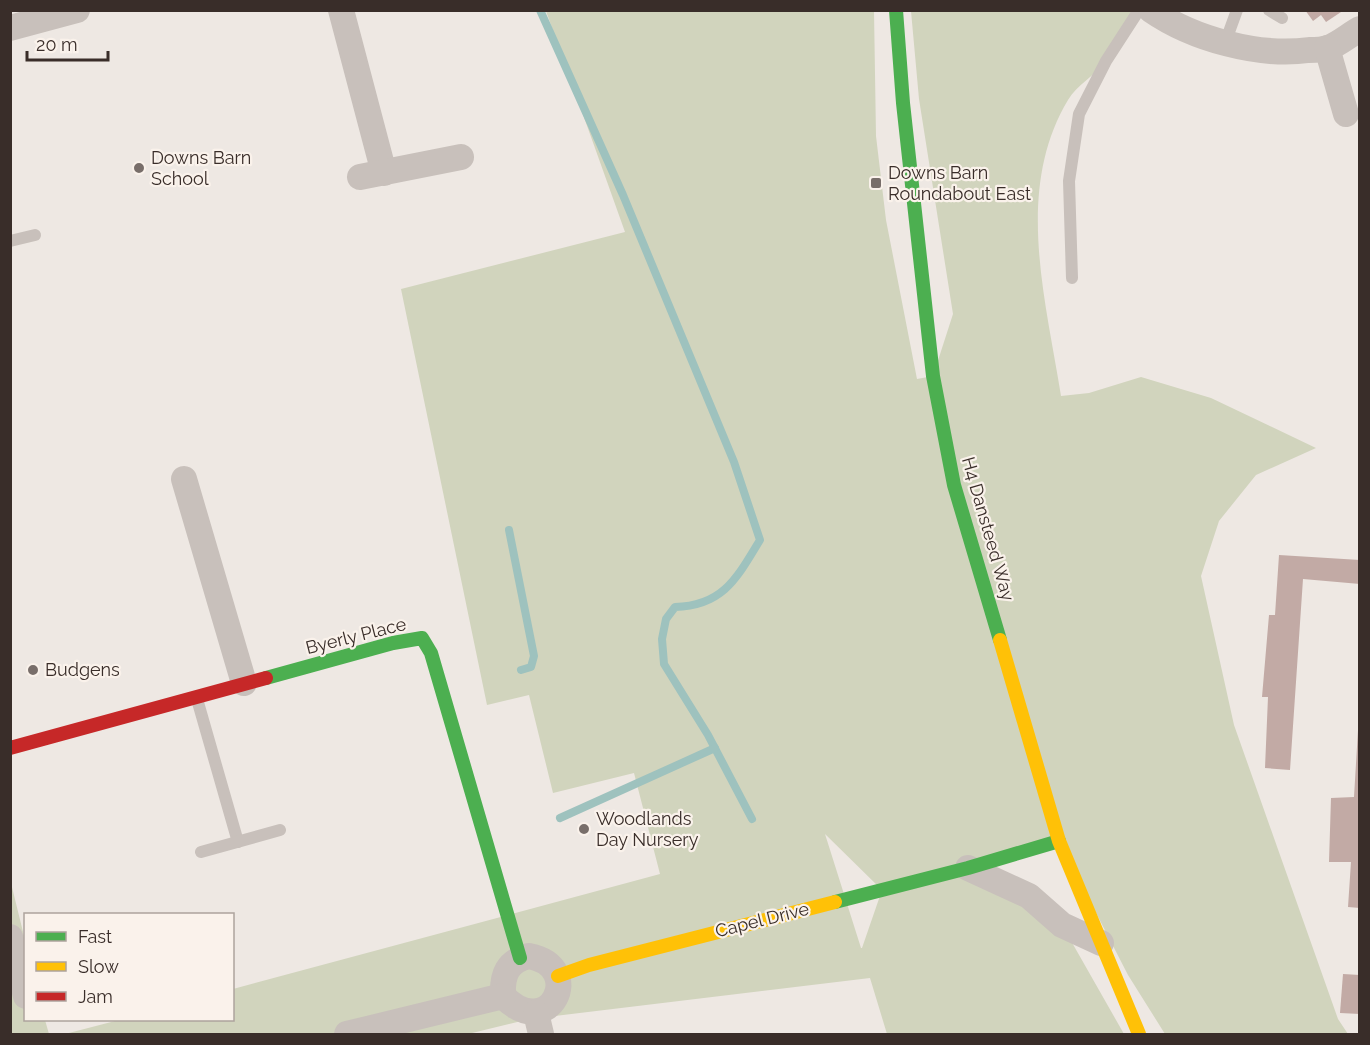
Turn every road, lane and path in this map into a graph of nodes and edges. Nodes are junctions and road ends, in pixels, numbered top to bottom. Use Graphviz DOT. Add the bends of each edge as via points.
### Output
graph roads {
  1 [pos="77,10"];
  2 [pos="341,10"];
  3 [pos="896,10"];
  4 [pos="1139,10"];
  5 [pos="1150,10"];
  6 [pos="1237,10"];
  7 [pos="1269,10"];
  8 [pos="1282,18"];
  9 [pos="10,28"];
  10 [pos="1359,29"];
  11 [pos="1225,43"];
  12 [pos="1327,48"];
  13 [pos="1346,114"];
  14 [pos="461,158"];
  15 [pos="35,235"];
  16 [pos="10,241"];
  17 [pos="1072,278"];
  18 [pos="184,479"];
  19 [pos="244,683"];
  20 [pos="197,696"];
  21 [pos="10,748"];
  22 [pos="280,830"];
  23 [pos="1059,841"];
  24 [pos="238,842"];
  25 [pos="201,852"];
  26 [pos="968,868"];
  27 [pos="10,937"];
  28 [pos="1101,943"];
  29 [pos="520,958"];
  30 [pos="558,976"];
  31 [pos="24,989"];
  32 [pos="503,996"];
  33 [pos="539,1024"];
  34 [pos="347,1035"];
  35 [pos="1139,1035"];
  1 -- 9 [label="street"];
  2 -- 14 [label="street" via="372,175"];
  3 -- 23 [label="street, H4 Dansteed Way" via="933,376 954,485"];
  4 -- 17 [label="lane" via="1106,61 1079,114 1068,181"];
  5 -- 11 [label="street"];
  6 -- 11 [label="lane"];
  7 -- 8 [label="lane"];
  10 -- 12 [label="street"];
  11 -- 12 [label="street" via="1292,52"];
  12 -- 13 [label="street"];
  15 -- 16 [label="lane"];
  18 -- 19 [label="street"];
  19 -- 20 [label="street, Byerly Place"];
  19 -- 29 [label="street, Byerly Place" via="422,638 431,653"];
  20 -- 21 [label="street, Byerly Place"];
  20 -- 24 [label="lane"];
  22 -- 24 [label="lane"];
  23 -- 26 [label="street, Capel Drive"];
  23 -- 28 [label="street, H4 Dansteed Way"];
  24 -- 25 [label="lane"];
  26 -- 28 [label="street" via="1029,896 1062,925"];
  26 -- 30 [label="street, Capel Drive"];
  27 -- 31 [label="street"];
  28 -- 35 [label="street, H4 Dansteed Way"];
  29 -- 30 [label="street" via="542,958"];
  29 -- 32 [label="street" via="504,973"];
  30 -- 33 [label="street" via="555,999"];
  32 -- 33 [label="street"];
  32 -- 34 [label="street"];
}
